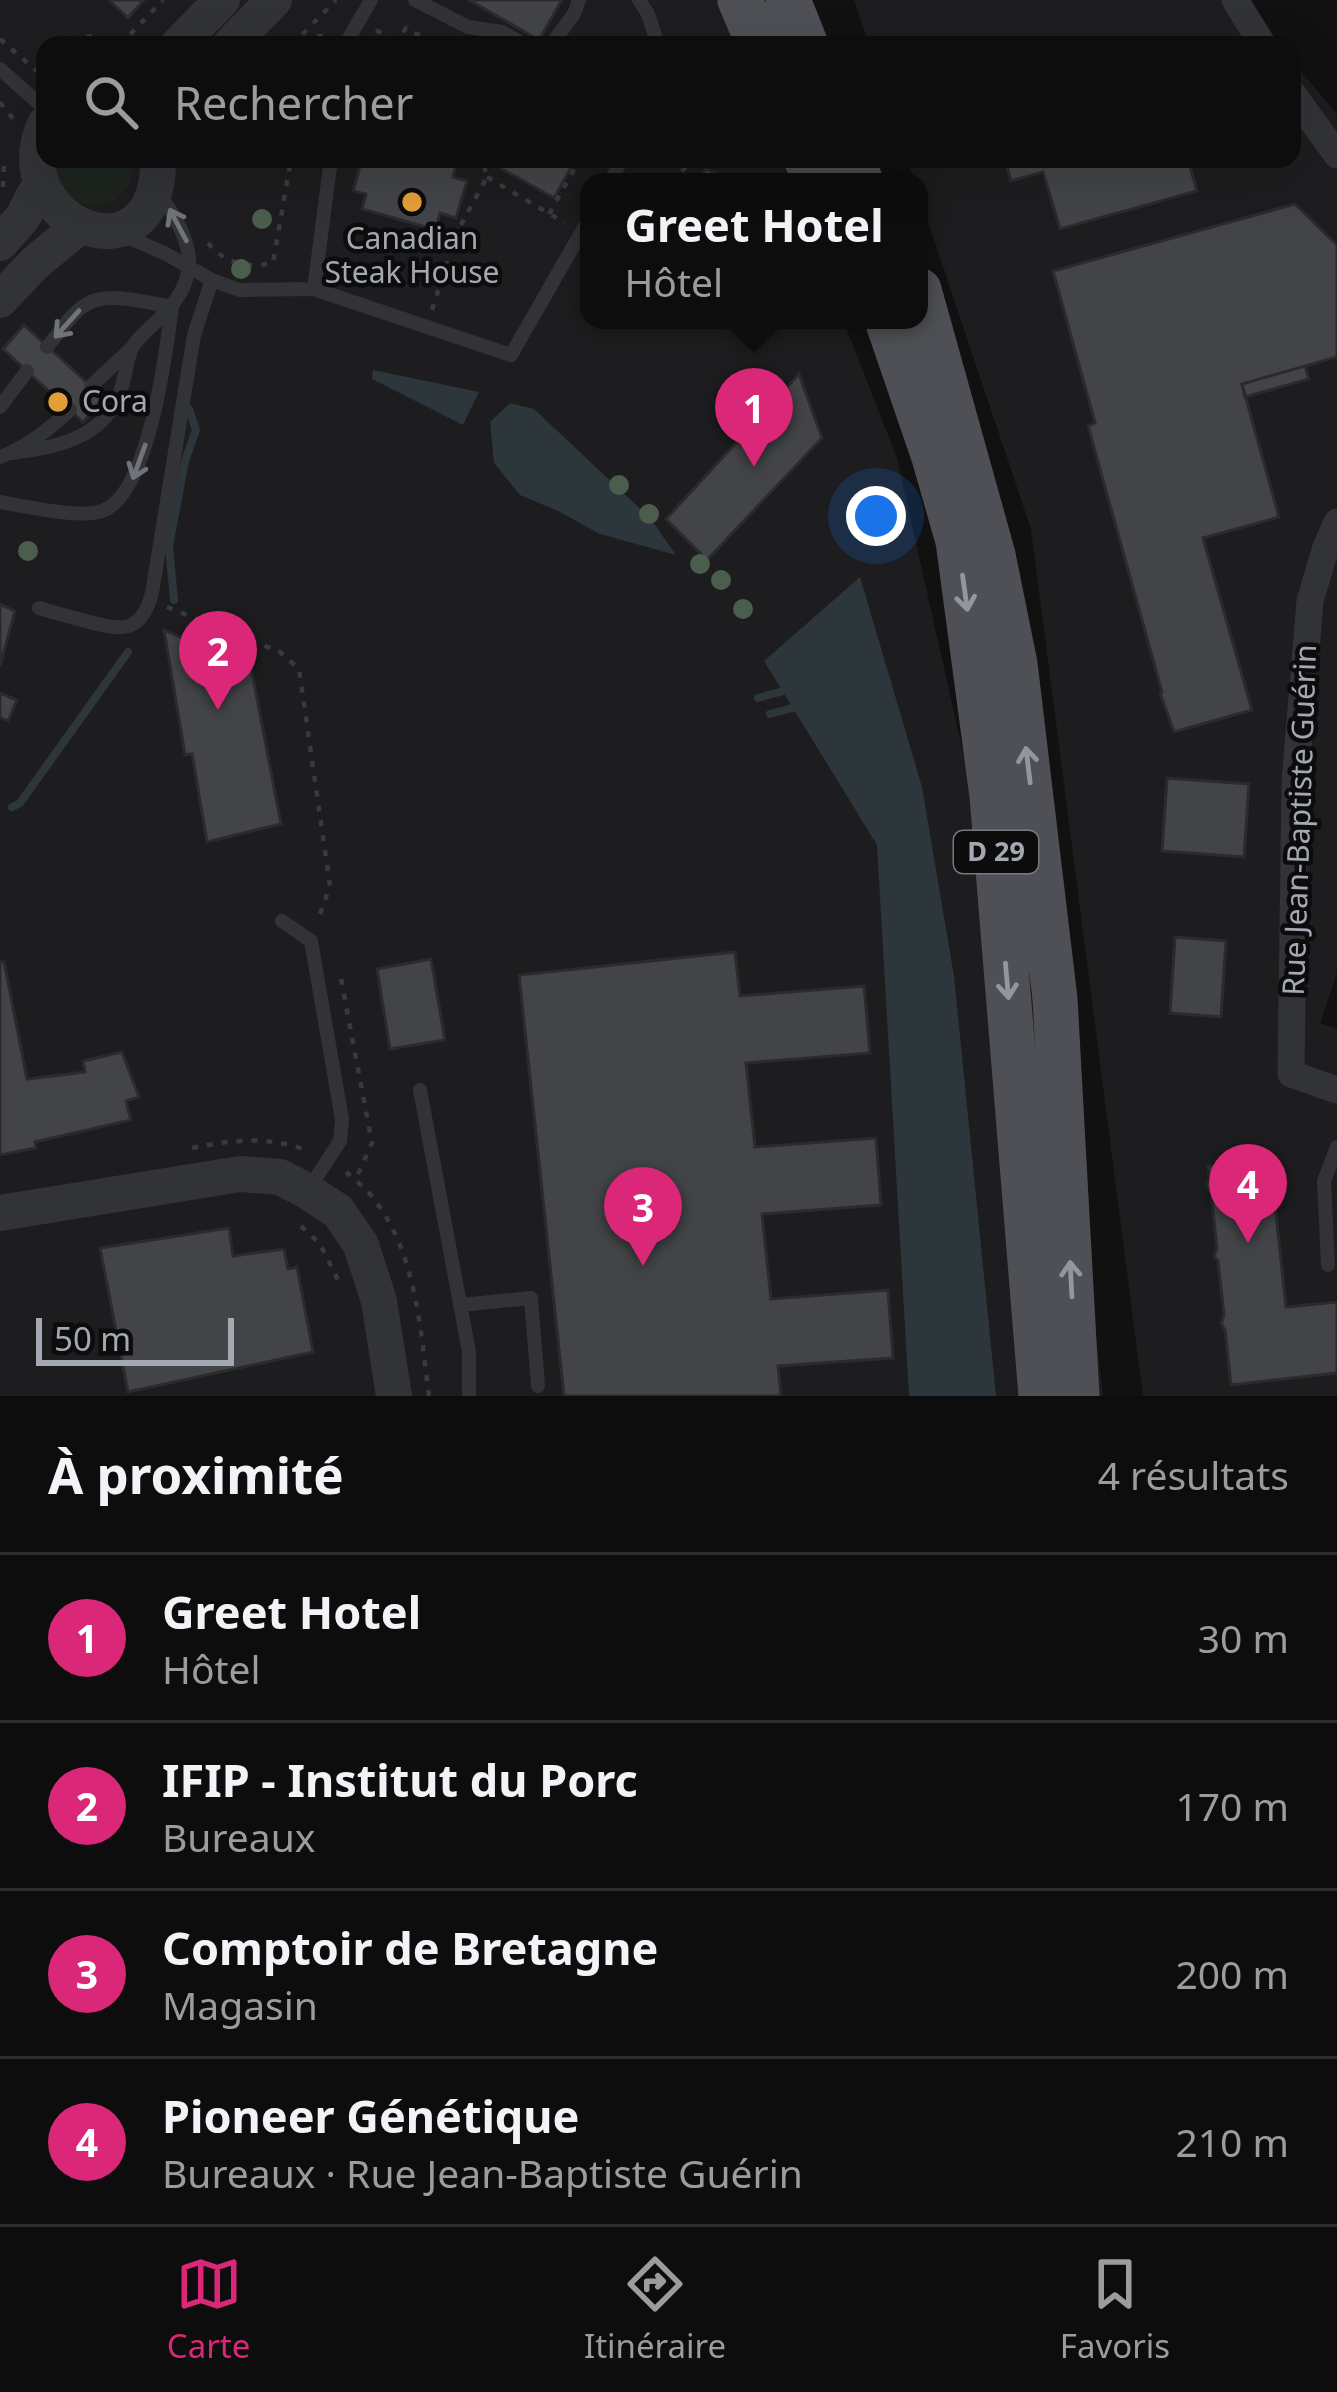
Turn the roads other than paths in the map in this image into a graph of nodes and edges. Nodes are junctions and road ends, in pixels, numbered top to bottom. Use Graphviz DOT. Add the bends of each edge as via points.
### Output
graph roads {
  1 [pos="222,0"];
  2 [pos="274,0"];
  3 [pos="371,0"];
  4 [pos="415,0"];
  5 [pos="579,0"];
  6 [pos="639,0"];
  7 [pos="740,0"];
  8 [pos="766,0"];
  9 [pos="788,0"];
  10 [pos="817,0"];
  11 [pos="1235,0"];
  12 [pos="187,36"];
  13 [pos="239,36"];
  14 [pos="351,36"];
  15 [pos="509,36"];
  16 [pos="558,36"];
  17 [pos="655,36"];
  18 [pos="755,36"];
  19 [pos="782,36"];
  20 [pos="802,36"];
  21 [pos="831,36"];
  22 [pos="1257,36"];
  23 [pos="0,69"];
  24 [pos="36,101"];
  25 [pos="1301,105"];
  26 [pos="29,122"];
  27 [pos="1337,155"];
  28 [pos="331,168"];
  29 [pos="156,173"];
  30 [pos="34,195"];
  31 [pos="93,230"];
  32 [pos="580,235"];
  33 [pos="0,243"];
  34 [pos="190,267"];
  35 [pos="212,280"];
  36 [pos="314,289"];
  37 [pos="0,300"];
  38 [pos="172,307"];
  39 [pos="890,329"];
  40 [pos="928,340"];
  41 [pos="47,346"];
  42 [pos="132,348"];
  43 [pos="27,371"];
  44 [pos="91,386"];
  45 [pos="0,407"];
  46 [pos="70,410"];
  47 [pos="6,455"];
  48 [pos="0,502"];
  49 [pos="1337,522"];
  50 [pos="39,608"];
  51 [pos="282,920"];
  52 [pos="420,1090"];
  53 [pos="1337,1090"];
  54 [pos="1337,1147"];
  55 [pos="302,1207"];
  56 [pos="0,1213"];
  57 [pos="1328,1265"];
  58 [pos="460,1305"];
  59 [pos="538,1386"];
  60 [pos="394,1396"];
  61 [pos="469,1396"];
  62 [pos="1041,1396"];
  63 [pos="1077,1396"];
  1 -- 12 [label="street"];
  2 -- 13 [label="street"];
  3 -- 14 [label="lane"];
  4 -- 15 [label="lane" via="468,27"];
  5 -- 16 [label="lane"];
  6 -- 17 [label="lane"];
  7 -- 18 [label="main road"];
  8 -- 19 [label="main road"];
  9 -- 20 [label="main road"];
  10 -- 21 [label="main road"];
  11 -- 22 [label="street"];
  23 -- 24 [label="lane"];
  25 -- 27 [label="street"];
  26 -- 30 [label="street"];
  28 -- 36 [label="lane"];
  29 -- 31 [label="street" via="138,214"];
  34 -- 29 [label="lane, one-way" via="189,246"];
  30 -- 31 [label="street" via="51,217"];
  30 -- 33 [label="street"];
  31 -- 34 [label="lane" via="139,240"];
  31 -- 37 [label="street" via="35,263"];
  32 -- 36 [label="lane" via="511,355"];
  34 -- 35 [label="lane"];
  34 -- 38 [label="lane"];
  35 -- 36 [label="lane" via="239,290"];
  35 -- 50 [label="lane" via="194,335 150,600 127,628"];
  38 -- 41 [label="lane, one-way" via="88,302"];
  38 -- 42 [label="lane"];
  38 -- 48 [label="lane, one-way" via="142,460 116,503 82,513"];
  39 -- 62 [label="main road, D 29, one-way" via="958,541 992,796"];
  63 -- 40 [label="main road, D 29, one-way" via="1055,1000 1015,664 993,555"];
  42 -- 44 [label="lane"];
  42 -- 47 [label="lane" via="117,401 89,432"];
  43 -- 45 [label="lane"];
  46 -- 47 [label="lane"];
  49 -- 53 [label="street, Rue Jean-Baptiste Guérin" via="1310,601 1295,782 1292,1074"];
  51 -- 55 [label="lane" via="311,941 342,1119 340,1142"];
  52 -- 58 [label="lane"];
  54 -- 57 [label="lane" via="1324,1180"];
  55 -- 56 [label="street" via="280,1177 240,1174"];
  55 -- 60 [label="street" via="338,1211 362,1245"];
  58 -- 59 [label="lane" via="531,1298"];
  58 -- 61 [label="lane"];
}
